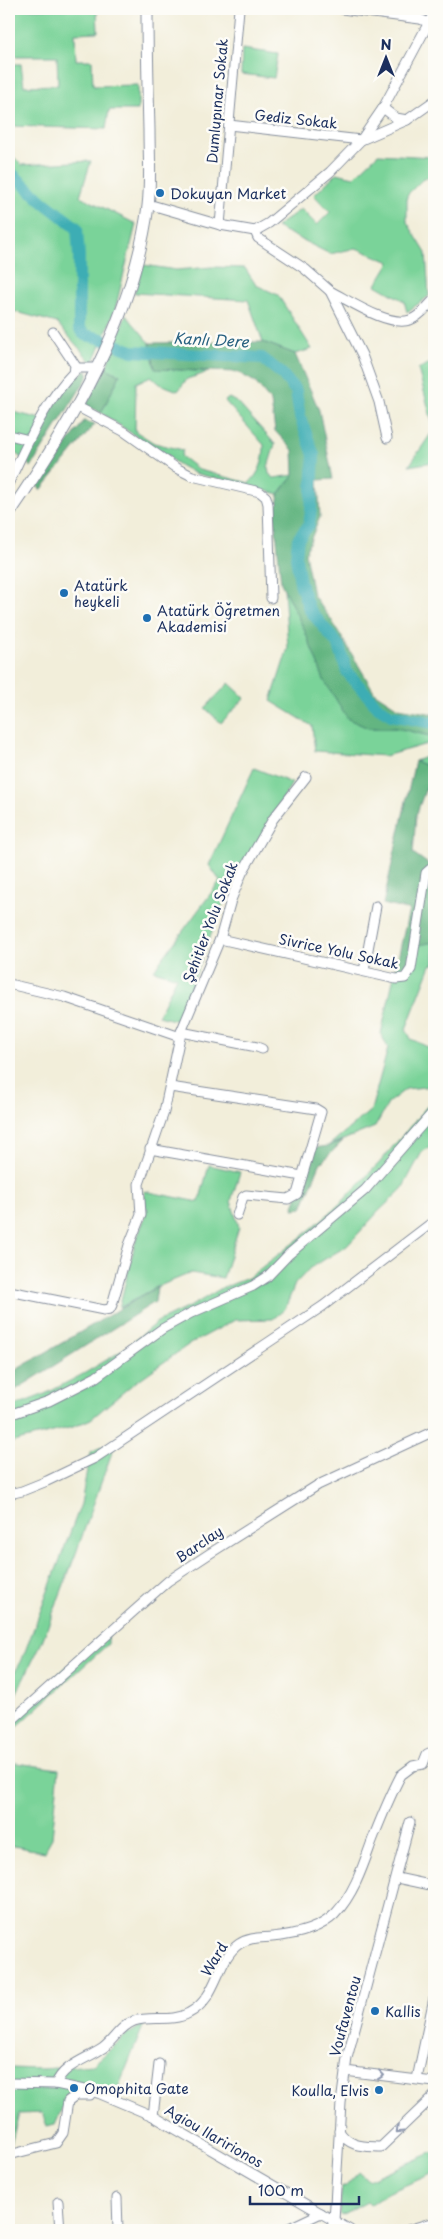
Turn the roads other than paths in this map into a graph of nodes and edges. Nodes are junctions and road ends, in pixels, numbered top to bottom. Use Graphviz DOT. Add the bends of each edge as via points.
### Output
graph roads {
  1 [pos="147,9"];
  2 [pos="239,9"];
  3 [pos="342,9"];
  4 [pos="389,12"];
  5 [pos="434,13"];
  6 [pos="429,23"];
  7 [pos="434,101"];
  8 [pos="383,108"];
  9 [pos="407,120"];
  10 [pos="229,125"];
  11 [pos="361,140"];
  12 [pos="148,204"];
  13 [pos="220,225"];
  14 [pos="255,231"];
  15 [pos="330,291"];
  16 [pos="434,300"];
  17 [pos="53,332"];
  18 [pos="75,368"];
  19 [pos="97,368"];
  20 [pos="78,407"];
  21 [pos="9,435"];
  22 [pos="387,438"];
  23 [pos="29,440"];
  24 [pos="9,482"];
  25 [pos="9,514"];
  26 [pos="271,598"];
  27 [pos="306,777"];
  28 [pos="434,866"];
  29 [pos="376,906"];
  30 [pos="220,939"];
  31 [pos="364,972"];
  32 [pos="9,984"];
  33 [pos="181,1035"];
  34 [pos="262,1049"];
  35 [pos="170,1087"];
  36 [pos="434,1111"];
  37 [pos="150,1149"];
  38 [pos="302,1176"];
  39 [pos="237,1215"];
  40 [pos="434,1221"];
  41 [pos="9,1291"];
  42 [pos="9,1415"];
  43 [pos="434,1431"];
  44 [pos="9,1494"];
  45 [pos="9,1723"];
  46 [pos="434,1751"];
  47 [pos="410,1822"];
  48 [pos="396,1878"];
  49 [pos="434,1886"];
  50 [pos="434,1998"];
  51 [pos="159,2064"];
  52 [pos="345,2071"];
  53 [pos="417,2079"];
  54 [pos="434,2082"];
  55 [pos="9,2083"];
  56 [pos="56,2084"];
  57 [pos="94,2092"];
  58 [pos="434,2096"];
  59 [pos="153,2116"];
  60 [pos="340,2131"];
  61 [pos="356,2146"];
  62 [pos="9,2155"];
  63 [pos="338,2158"];
  64 [pos="117,2198"];
  65 [pos="58,2202"];
  66 [pos="321,2213"];
  67 [pos="434,2222"];
  68 [pos="332,2226"];
  69 [pos="60,2230"];
  70 [pos="118,2230"];
  71 [pos="285,2230"];
  72 [pos="350,2230"];
  73 [pos="408,2230"];
  1 -- 12 [label="main road"];
  2 -- 10 [label="street, Dumlupınar Sokak"];
  3 -- 4 [label="street"];
  4 -- 6 [label="street"];
  5 -- 6 [label="street"];
  6 -- 8 [label="street"];
  7 -- 9 [label="street"];
  8 -- 9 [label="street" via="396,118"];
  8 -- 11 [label="street"];
  9 -- 11 [label="street"];
  10 -- 11 [label="street, Gediz Sokak"];
  10 -- 13 [label="street, Dumlupınar Sokak"];
  11 -- 14 [label="street" via="330,172"];
  12 -- 13 [label="street"];
  12 -- 19 [label="main road" via="133,278"];
  13 -- 14 [label="street"];
  14 -- 15 [label="street" via="258,238 305,269"];
  15 -- 16 [label="street" via="381,317 398,322 422,314"];
  15 -- 22 [label="street" via="362,355 381,408"];
  17 -- 18 [label="street"];
  18 -- 19 [label="street"];
  18 -- 23 [label="street"];
  19 -- 20 [label="main road"];
  20 -- 25 [label="main road"];
  20 -- 26 [label="street" via="125,432 192,476 260,492 266,497"];
  21 -- 23 [label="street"];
  23 -- 24 [label="street"];
  27 -- 30 [label="street, Şehitler Yolu Sokak" via="273,819 242,873"];
  28 -- 31 [label="street, Sivrice Yolu Sokak" via="426,873 411,969 405,978 396,979"];
  29 -- 31 [label="street"];
  30 -- 31 [label="street, Sivrice Yolu Sokak"];
  30 -- 33 [label="street, Şehitler Yolu Sokak"];
  32 -- 33 [label="street" via="64,997"];
  33 -- 34 [label="street"];
  33 -- 35 [label="street, Şehitler Yolu Sokak"];
  35 -- 37 [label="street, Şehitler Yolu Sokak"];
  35 -- 38 [label="street" via="321,1112"];
  36 -- 42 [label="street" via="365,1190 289,1254 267,1277 162,1329 96,1377 49,1401"];
  37 -- 38 [label="street"];
  37 -- 41 [label="street, Şehitler Yolu Sokak" via="139,1184 141,1215 110,1309"];
  38 -- 39 [label="street" via="297,1194 288,1199 246,1194"];
  40 -- 44 [label="street" via="323,1306 95,1458 22,1492"];
  43 -- 45 [label="street, Barclay" via="318,1484 168,1581"];
  46 -- 56 [label="street, Ward" via="427,1754 423,1764 412,1766 402,1775 353,1888 334,1915 300,1932 249,1939 239,1944 230,1953 200,2006 178,2018 133,2022 104,2047 70,2067 58,2077"];
  47 -- 48 [label="street, Voufaventou"];
  48 -- 49 [label="street"];
  48 -- 52 [label="street, Voufaventou"];
  50 -- 53 [label="street"];
  51 -- 59 [label="street"];
  52 -- 53 [label="street, one-way"];
  52 -- 60 [label="street, Voufaventou"];
  53 -- 54 [label="street"];
  55 -- 56 [label="street"];
  56 -- 57 [label="street, Agiou Ilaririonos"];
  57 -- 59 [label="street, Agiou Ilaririonos"];
  57 -- 62 [label="street" via="89,2096 76,2095 68,2101 63,2133 56,2142"];
  58 -- 61 [label="street, one-way" via="382,2147"];
  59 -- 66 [label="street, Agiou Ilaririonos"];
  60 -- 61 [label="street" via="349,2143"];
  60 -- 63 [label="street, Voufaventou"];
  61 -- 63 [label="street" via="345,2150"];
  63 -- 68 [label="street, Voufaventou"];
  64 -- 70 [label="street"];
  65 -- 69 [label="street"];
  66 -- 68 [label="street, Agiou Ilaririonos"];
  66 -- 71 [label="street"];
  67 -- 73 [label="street"];
  68 -- 72 [label="street, Agiou Ilaririonos"];
}
